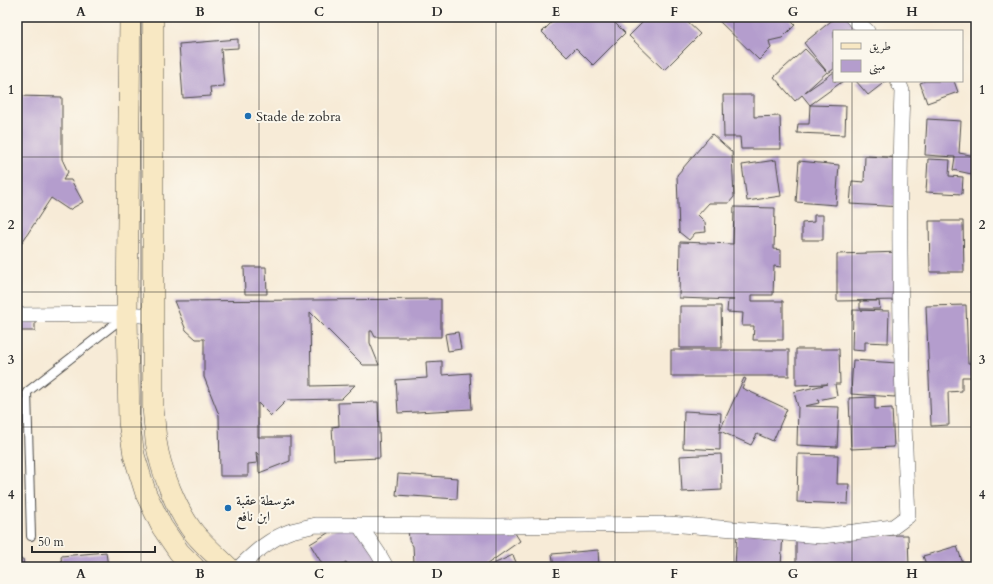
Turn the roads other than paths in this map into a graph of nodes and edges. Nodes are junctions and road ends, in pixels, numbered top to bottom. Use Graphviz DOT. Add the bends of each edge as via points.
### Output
graph roads {
  1 [pos="130,17"];
  2 [pos="153,17"];
  3 [pos="852,17"];
  4 [pos="866,30"];
  5 [pos="898,82"];
  6 [pos="17,314"];
  7 [pos="127,314"];
  8 [pos="153,316"];
  9 [pos="360,525"];
  10 [pos="31,536"];
  11 [pos="194,567"];
  12 [pos="228,567"];
  13 [pos="240,567"];
  14 [pos="386,567"];
  1 -- 7 [label="street"];
  2 -- 8 [label="street"];
  3 -- 4 [label="street"];
  5 -- 9 [label="street" via="902,91 899,173 903,410 908,516 893,527 822,536 669,524"];
  6 -- 7 [label="street"];
  7 -- 8 [label="street"];
  7 -- 10 [label="lane" via="27,392"];
  7 -- 11 [label="street" via="129,422 134,455 146,494 162,527 179,552"];
  8 -- 12 [label="street" via="153,407 164,471 173,494 195,534"];
  9 -- 13 [label="street" via="316,525 291,531 271,540"];
  9 -- 14 [label="street"];
}
